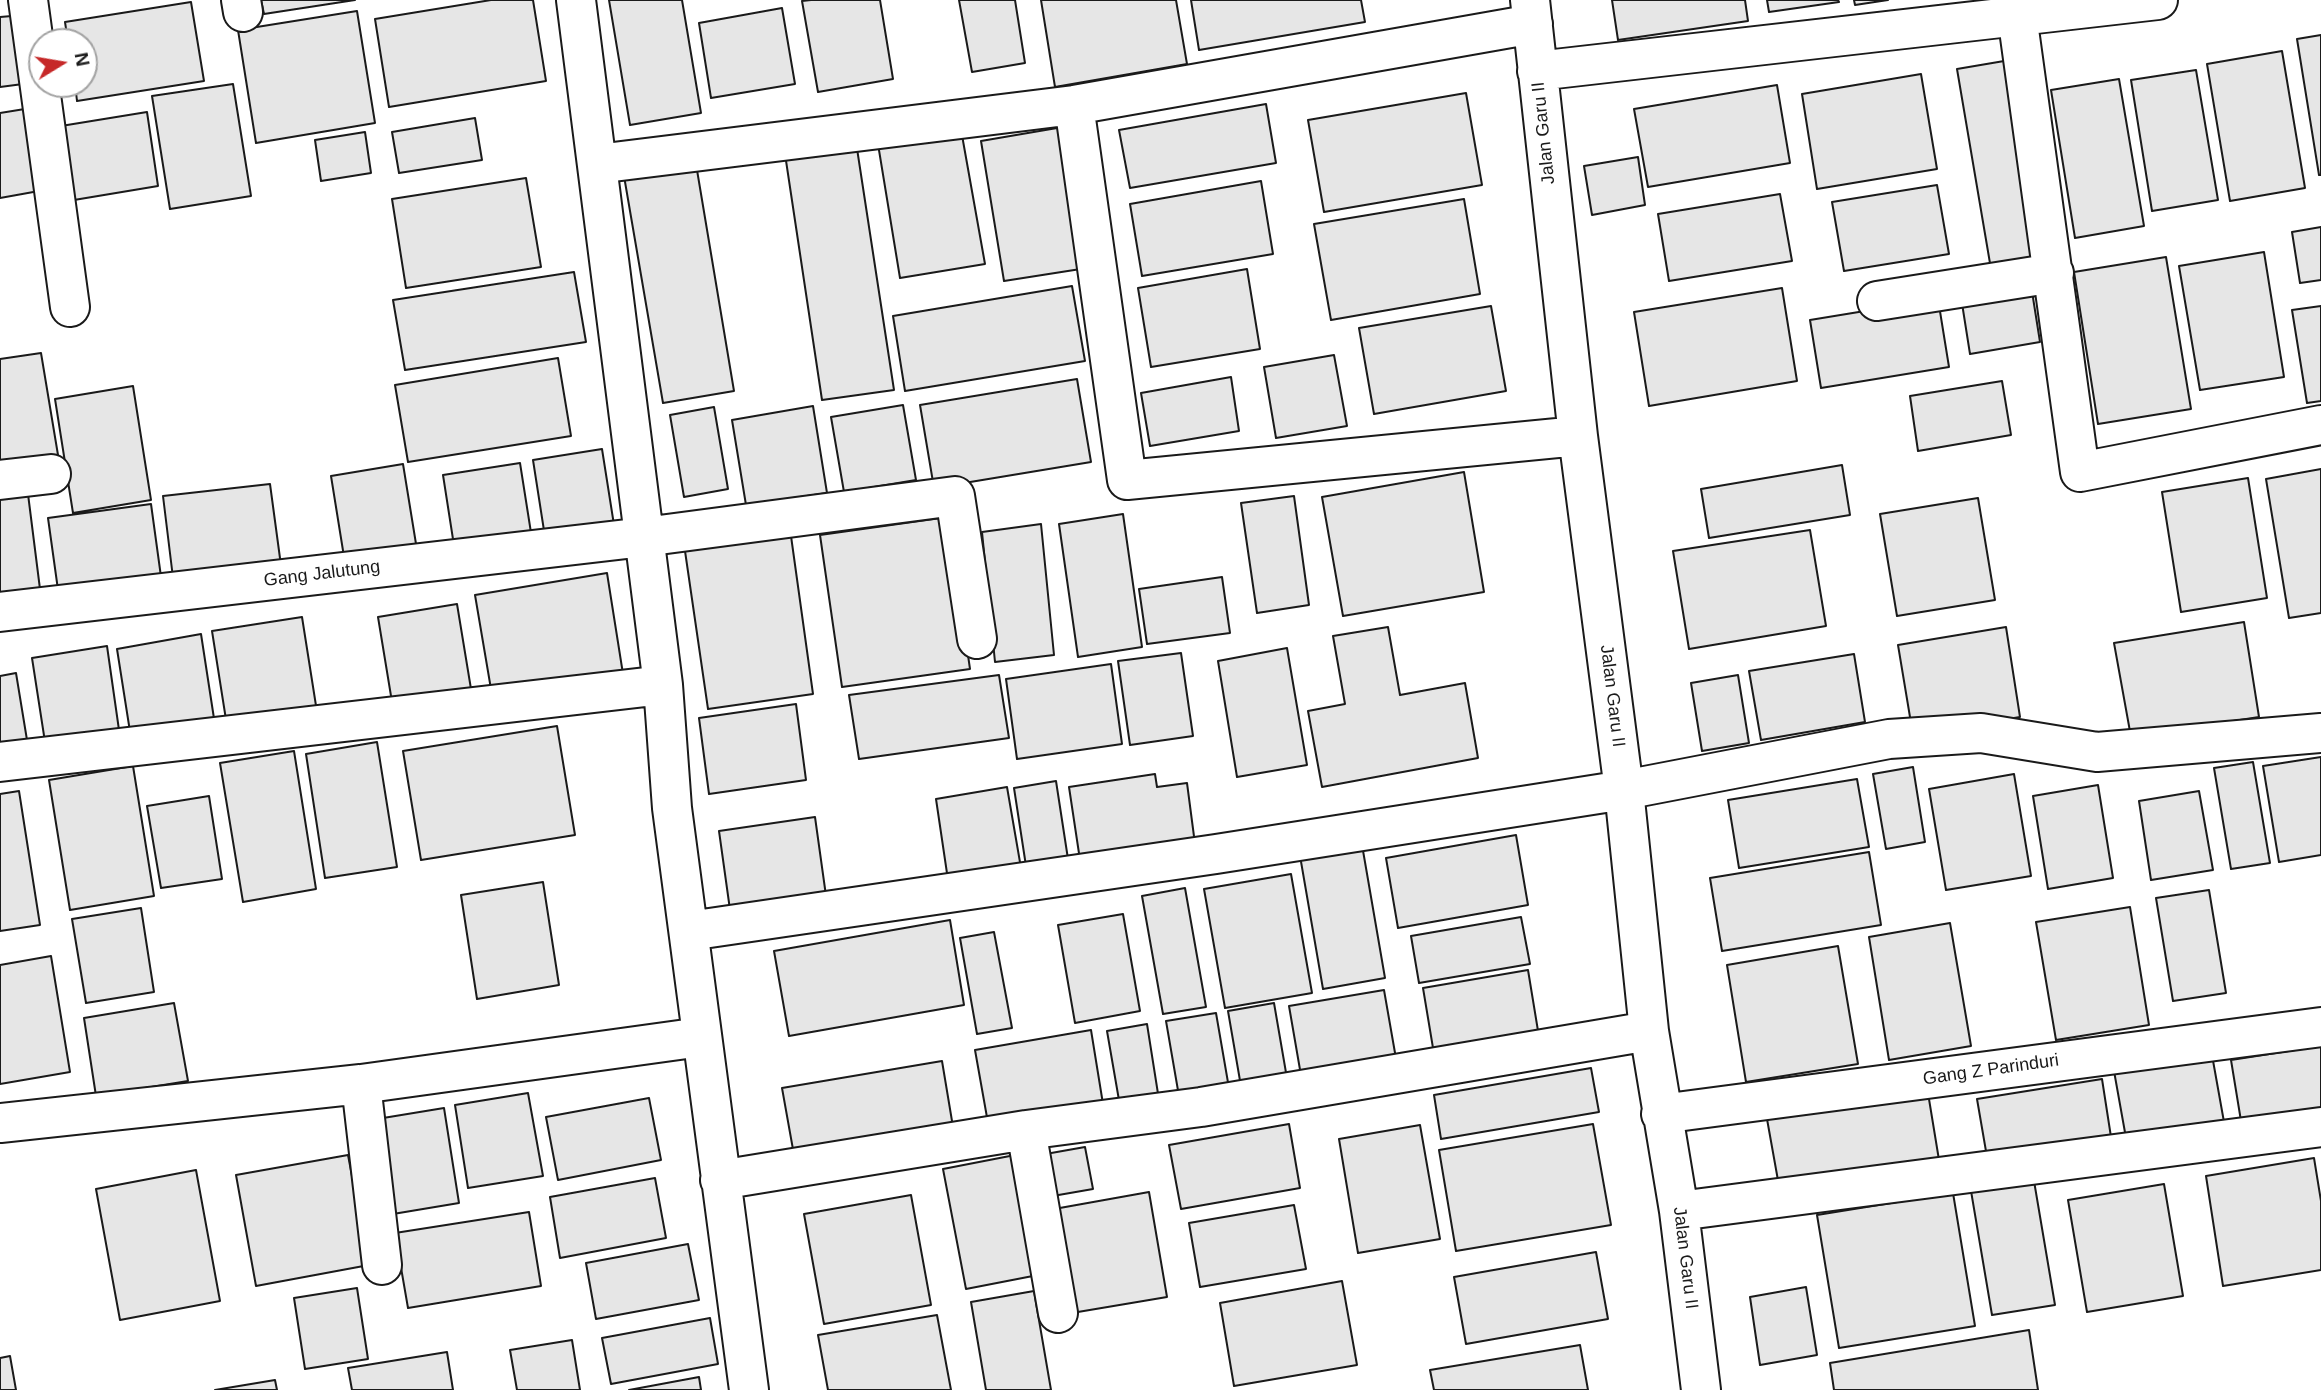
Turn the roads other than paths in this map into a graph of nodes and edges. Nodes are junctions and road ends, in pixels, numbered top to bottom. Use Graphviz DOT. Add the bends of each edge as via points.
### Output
graph roads {
  1 [pos="28,0"];
  2 [pos="576,0"];
  3 [pos="2158,0"];
  4 [pos="1531,12"];
  5 [pos="2017,15"];
  6 [pos="1537,71"];
  7 [pos="1074,104"];
  8 [pos="597,164"];
  9 [pos="2054,273"];
  10 [pos="1877,301"];
  11 [pos="70,307"];
  12 [pos="2321,425"];
  13 [pos="1578,436"];
  14 [pos="51,474"];
  15 [pos="0,480"];
  16 [pos="644,537"];
  17 [pos="0,612"];
  18 [pos="977,639"];
  19 [pos="663,685"];
  20 [pos="2321,733"];
  21 [pos="0,762"];
  22 [pos="1624,790"];
  23 [pos="689,931"];
  24 [pos="2321,1027"];
  25 [pos="1649,1031"];
  26 [pos="701,1037"];
  27 [pos="361,1084"];
  28 [pos="1661,1114"];
  29 [pos="0,1123"];
  30 [pos="2321,1127"];
  31 [pos="1026,1130"];
  32 [pos="720,1180"];
  33 [pos="1679,1211"];
  34 [pos="382,1265"];
  35 [pos="1058,1313"];
  36 [pos="749,1390"];
  37 [pos="1701,1390"];
  1 -- 11 [label="street"];
  2 -- 8 [label="street"];
  3 -- 5 [label="street"];
  4 -- 6 [label="street, Jalan Garu II"];
  4 -- 7 [label="street"];
  5 -- 6 [label="street"];
  5 -- 9 [label="street"];
  6 -- 13 [label="street, Jalan Garu II"];
  7 -- 8 [label="street"];
  7 -- 13 [label="street" via="1127,480"];
  8 -- 16 [label="street"];
  9 -- 10 [label="street"];
  9 -- 12 [label="street" via="2080,472"];
  13 -- 22 [label="street, Jalan Garu II"];
  14 -- 15 [label="street"];
  16 -- 17 [label="street, Gang Jalutung"];
  16 -- 18 [label="street, Gang Jalutung" via="955,496"];
  16 -- 19 [label="street"];
  19 -- 21 [label="street"];
  19 -- 23 [label="street"];
  20 -- 22 [label="street" via="2097,752 1981,733 1936,734"];
  22 -- 23 [label="street"];
  22 -- 25 [label="street, Jalan Garu II"];
  23 -- 26 [label="street"];
  24 -- 28 [label="street, Gang Z Parinduri"];
  25 -- 28 [label="street, Jalan Garu II"];
  25 -- 31 [label="street" via="1200,1107"];
  26 -- 27 [label="street"];
  26 -- 32 [label="street"];
  27 -- 29 [label="street"];
  27 -- 34 [label="street"];
  28 -- 33 [label="street, Jalan Garu II"];
  30 -- 33 [label="street"];
  31 -- 32 [label="street"];
  31 -- 35 [label="street"];
  32 -- 36 [label="street"];
  33 -- 37 [label="street, Jalan Garu II"];
}
